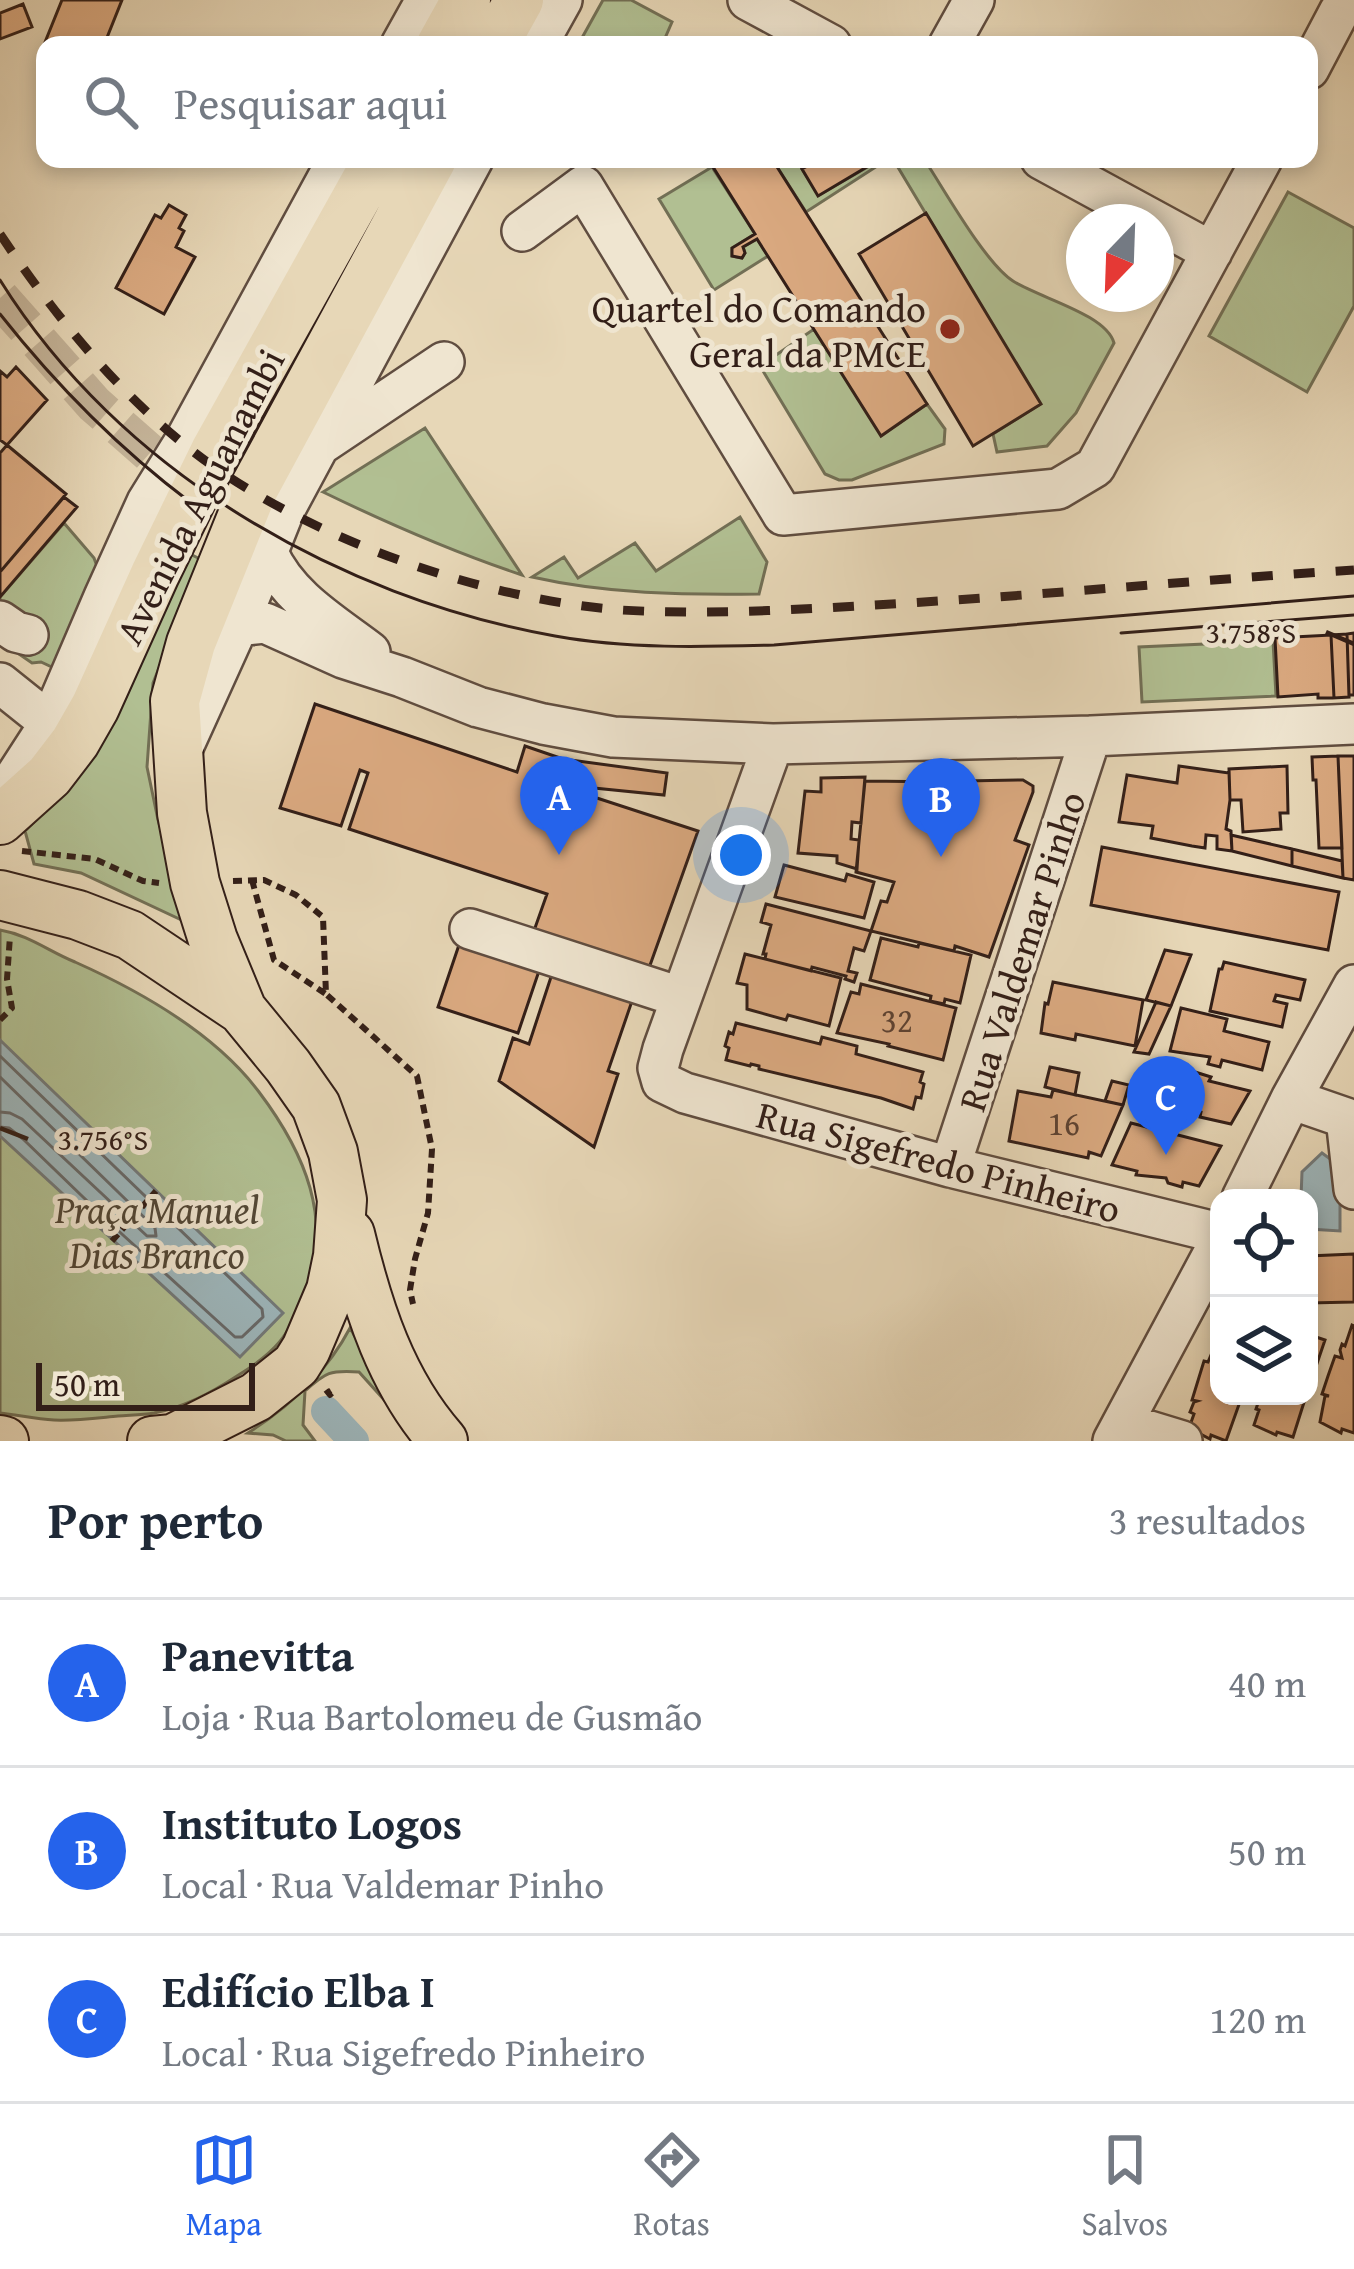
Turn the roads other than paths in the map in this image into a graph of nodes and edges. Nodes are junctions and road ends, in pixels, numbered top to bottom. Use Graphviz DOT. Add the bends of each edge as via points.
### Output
graph roads {
  1 [pos="426,0"];
  2 [pos="466,0"];
  3 [pos="519,0"];
  4 [pos="562,0"];
  5 [pos="748,0"];
  6 [pos="974,0"];
  7 [pos="1344,4"];
  8 [pos="406,36"];
  9 [pos="446,36"];
  10 [pos="499,36"];
  11 [pos="542,36"];
  12 [pos="814,36"];
  13 [pos="955,36"];
  14 [pos="1318,52"];
  15 [pos="333,168"];
  16 [pos="374,168"];
  17 [pos="427,168"];
  18 [pos="467,168"];
  19 [pos="1058,168"];
  20 [pos="1257,168"];
  21 [pos="522,231"];
  22 [pos="1212,252"];
  23 [pos="443,362"];
  24 [pos="338,371"];
  25 [pos="319,446"];
  26 [pos="268,553"];
  27 [pos="238,626"];
  28 [pos="402,677"];
  29 [pos="0,683"];
  30 [pos="50,723"];
  31 [pos="1354,724"];
  32 [pos="1091,736"];
  33 [pos="773,744"];
  34 [pos="178,758"];
  35 [pos="6,830"];
  36 [pos="5,914"];
  37 [pos="470,929"];
  38 [pos="1354,985"];
  39 [pos="680,997"];
  40 [pos="242,1010"];
  41 [pos="1291,1099"];
  42 [pos="1350,1110"];
  43 [pos="950,1166"];
  44 [pos="1246,1189"];
  45 [pos="1354,1189"];
  46 [pos="342,1200"];
  47 [pos="1210,1231"];
  48 [pos="1210,1260"];
  49 [pos="1118,1432"];
  50 [pos="173,1440"];
  51 [pos="442,1441"];
  52 [pos="1182,1441"];
  1 -- 8 [label="street"];
  2 -- 9 [label="main road"];
  3 -- 10 [label="main road"];
  4 -- 11 [label="street"];
  5 -- 12 [label="street"];
  6 -- 13 [label="street"];
  7 -- 14 [label="street"];
  15 -- 30 [label="street, Avenida Aguanambi" via="147,502"];
  16 -- 35 [label="main road, Avenida Aguanambi" via="208,463 95,707"];
  17 -- 24 [label="main road, Avenida Aguanambi"];
  18 -- 24 [label="street, Avenida Aguanambi"];
  19 -- 22 [label="street"];
  20 -- 22 [label="street"];
  21 -- 22 [label="street" via="583,186 784,515 1058,489 1095,467"];
  23 -- 25 [label="street"];
  24 -- 25 [label="street, Avenida Aguanambi"];
  24 -- 34 [label="main road, Avenida Aguanambi" via="252,492 190,644 176,700"];
  25 -- 26 [label="street, Avenida Aguanambi"];
  26 -- 27 [label="street, Avenida Aguanambi"];
  26 -- 28 [label="street" via="298,597"];
  27 -- 28 [label="street" via="265,622"];
  27 -- 34 [label="street, Avenida Aguanambi"];
  28 -- 33 [label="street" via="478,707 613,737"];
  29 -- 30 [label="street"];
  30 -- 35 [label="street, Avenida Aguanambi" via="17,774"];
  31 -- 32 [label="street"];
  32 -- 33 [label="street"];
  32 -- 43 [label="street, Rua Valdemar Pinho"];
  33 -- 39 [label="street"];
  34 -- 40 [label="main road, Avenida Aguanambi" via="195,883"];
  36 -- 40 [label="main road" via="78,915 130,935"];
  37 -- 39 [label="street"];
  38 -- 41 [label="street"];
  39 -- 43 [label="street, Rua Sigefredo Pinheiro" via="658,1068 662,1082"];
  40 -- 46 [label="main road" via="316,1106"];
  41 -- 42 [label="street"];
  41 -- 44 [label="street"];
  42 -- 45 [label="street"];
  43 -- 47 [label="street, Rua Sigefredo Pinheiro"];
  46 -- 50 [label="main road" via="332,1290 296,1365 256,1397"];
  46 -- 51 [label="main road" via="377,1332"];
  48 -- 49 [label="street"];
  49 -- 52 [label="street"];
}
